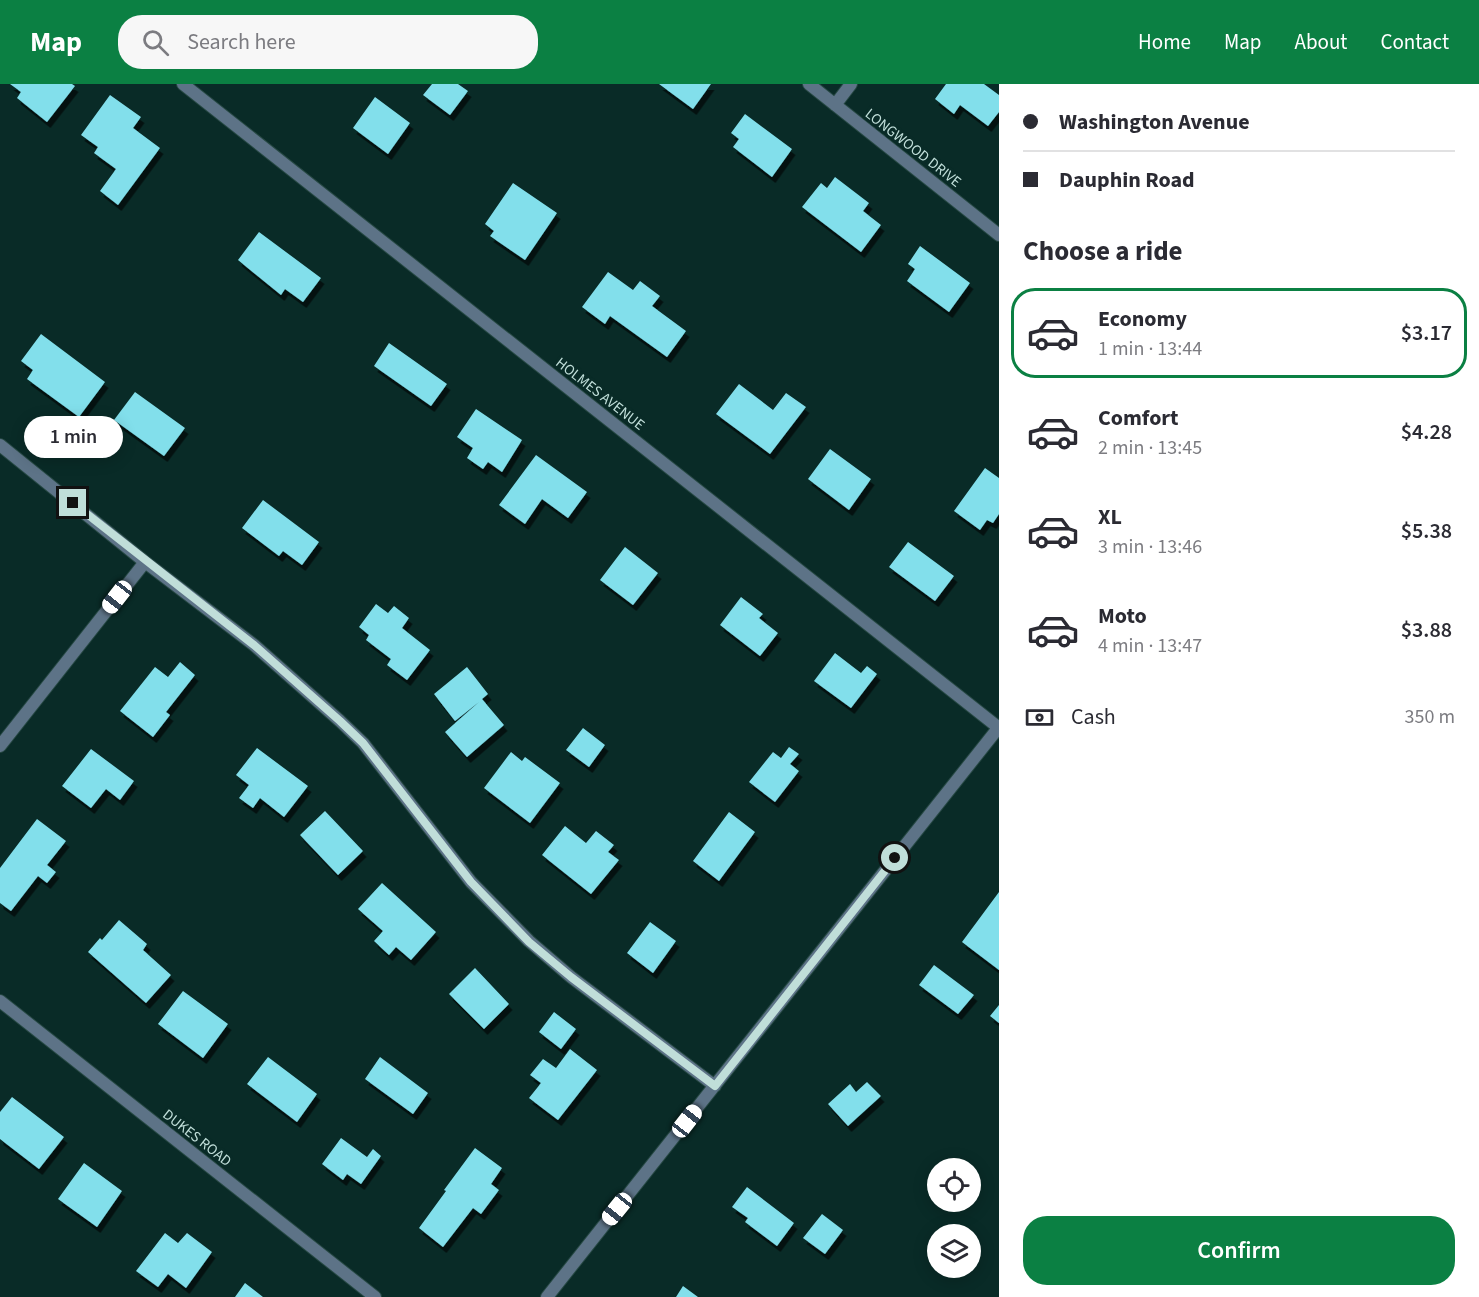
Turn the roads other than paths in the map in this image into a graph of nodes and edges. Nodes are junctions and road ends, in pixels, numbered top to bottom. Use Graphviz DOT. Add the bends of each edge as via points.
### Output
graph roads {
  1 [pos="183,84"];
  2 [pos="809,84"];
  3 [pos="851,84"];
  4 [pos="835,105"];
  5 [pos="999,235"];
  6 [pos="0,445"];
  7 [pos="145,562"];
  8 [pos="999,728"];
  9 [pos="0,746"];
  10 [pos="0,1002"];
  11 [pos="715,1086"];
  12 [pos="375,1297"];
  13 [pos="547,1297"];
  1 -- 8 [label="street, HOLMES AVENUE"];
  2 -- 4 [label="street, LONGWOOD DRIVE"];
  3 -- 4 [label="street"];
  4 -- 5 [label="street, LONGWOOD DRIVE"];
  6 -- 7 [label="street"];
  7 -- 9 [label="street"];
  7 -- 11 [label="street" via="254,645 363,743 471,882 529,942"];
  8 -- 11 [label="street"];
  10 -- 12 [label="street, DUKES ROAD"];
  11 -- 13 [label="street"];
}
